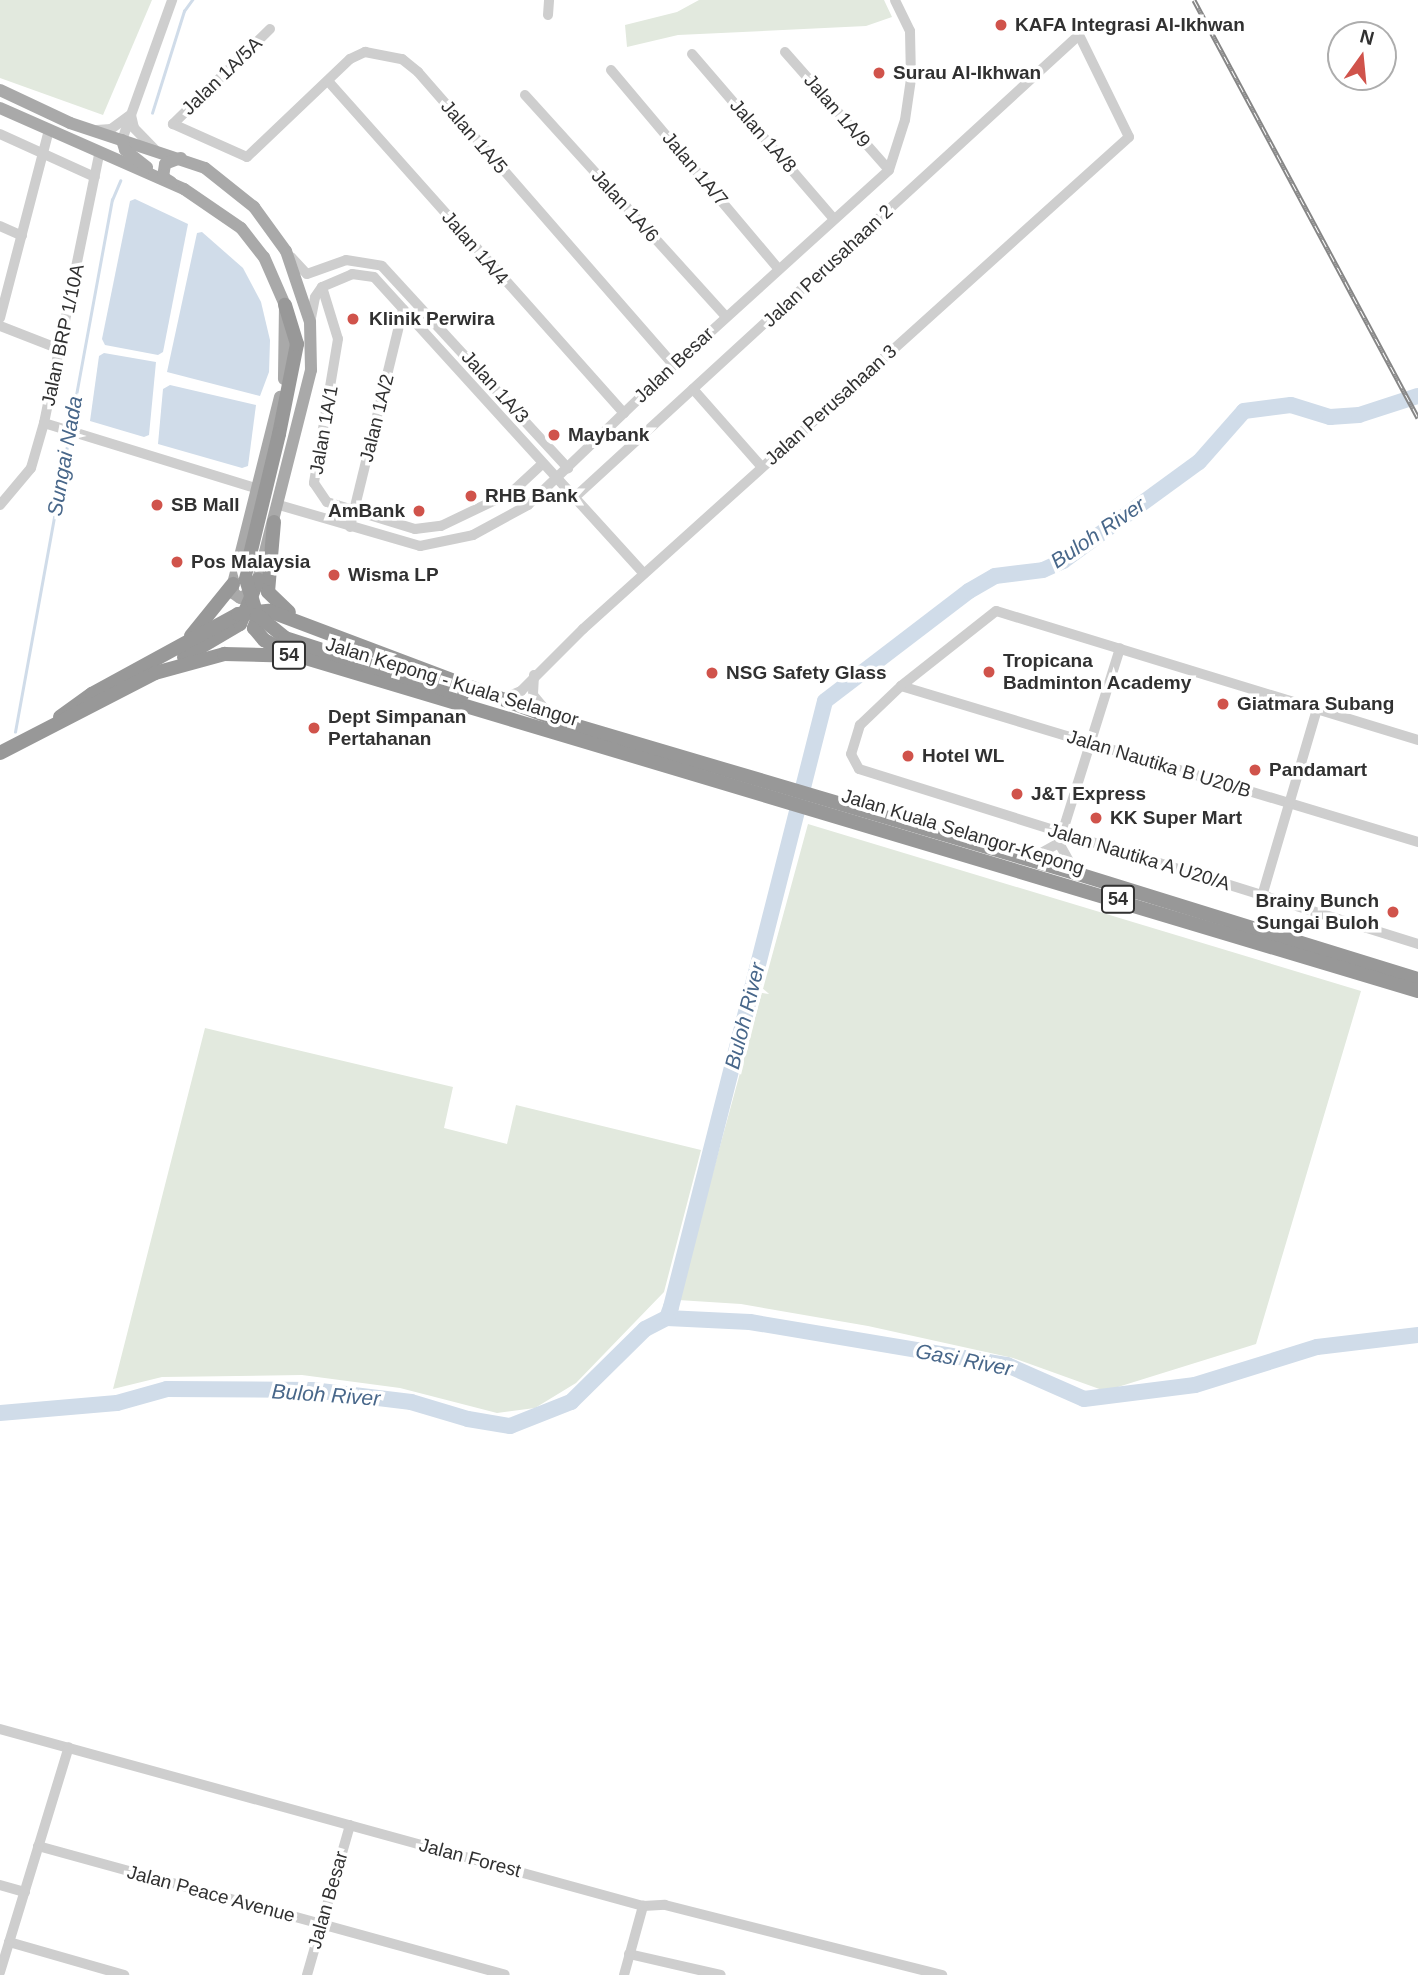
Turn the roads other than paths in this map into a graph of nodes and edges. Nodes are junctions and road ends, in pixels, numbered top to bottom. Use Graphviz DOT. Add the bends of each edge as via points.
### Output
graph roads {
  1 [pos="172,0"];
  2 [pos="550,0"];
  3 [pos="895,0"];
  4 [pos="548,15"];
  5 [pos="270,29"];
  6 [pos="785,52"];
  7 [pos="692,54"];
  8 [pos="611,70"];
  9 [pos="328,81"];
  10 [pos="0,90"];
  11 [pos="525,95"];
  12 [pos="0,108"];
  13 [pos="131,115"];
  14 [pos="49,130"];
  15 [pos="93,131"];
  16 [pos="0,134"];
  17 [pos="1129,137"];
  18 [pos="122,141"];
  19 [pos="155,150"];
  20 [pos="42,154"];
  21 [pos="99,154"];
  22 [pos="247,157"];
  23 [pos="182,158"];
  24 [pos="889,170"];
  25 [pos="95,177"];
  26 [pos="163,177"];
  27 [pos="184,189"];
  28 [pos="833,218"];
  29 [pos="0,226"];
  30 [pos="22,236"];
  31 [pos="286,251"];
  32 [pos="334,265"];
  33 [pos="778,268"];
  34 [pos="340,277"];
  35 [pos="322,287"];
  36 [pos="285,305"];
  37 [pos="403,309"];
  38 [pos="726,317"];
  39 [pos="0,318"];
  40 [pos="310,322"];
  41 [pos="0,326"];
  42 [pos="62,350"];
  43 [pos="674,365"];
  44 [pos="693,389"];
  45 [pos="624,413"];
  46 [pos="44,423"];
  47 [pos="542,464"];
  48 [pos="761,466"];
  49 [pos="568,468"];
  50 [pos="556,479"];
  51 [pos="258,489"];
  52 [pos="576,496"];
  53 [pos="0,505"];
  54 [pos="279,505"];
  55 [pos="354,511"];
  56 [pos="274,522"];
  57 [pos="351,527"];
  58 [pos="644,573"];
  59 [pos="258,580"];
  60 [pos="233,584"];
  61 [pos="248,610"];
  62 [pos="269,611"];
  63 [pos="301,620"];
  64 [pos="183,645"];
  65 [pos="1120,648"];
  66 [pos="299,656"];
  67 [pos="155,673"];
  68 [pos="534,674"];
  69 [pos="901,686"];
  70 [pos="502,699"];
  71 [pos="1317,709"];
  72 [pos="557,720"];
  73 [pos="541,729"];
  74 [pos="43,730"];
  75 [pos="1418,740"];
  76 [pos="1091,743"];
  77 [pos="0,753"];
  78 [pos="787,793"];
  79 [pos="819,803"];
  80 [pos="1289,803"];
  81 [pos="1061,838"];
  82 [pos="1418,842"];
  83 [pos="1030,859"];
  84 [pos="1075,873"];
  85 [pos="1262,896"];
  86 [pos="1418,944"];
  87 [pos="1418,979"];
  88 [pos="1418,991"];
  89 [pos="0,1728"];
  90 [pos="69,1747"];
  91 [pos="350,1825"];
  92 [pos="38,1846"];
  93 [pos="0,1885"];
  94 [pos="24,1892"];
  95 [pos="643,1906"];
  96 [pos="321,1924"];
  97 [pos="9,1942"];
  98 [pos="629,1954"];
  99 [pos="0,1972"];
  100 [pos="124,1975"];
  101 [pos="307,1975"];
  102 [pos="505,1975"];
  103 [pos="624,1975"];
  104 [pos="721,1975"];
  105 [pos="942,1975"];
  1 -- 13 [label="street"];
  2 -- 4 [label="street"];
  3 -- 24 [label="street" via="910,31 911,79 905,120"];
  5 -- 22 [label="street, Jalan 1A/5A" via="173,124"];
  6 -- 24 [label="street, Jalan 1A/9"];
  7 -- 28 [label="street, Jalan 1A/8"];
  8 -- 33 [label="street, Jalan 1A/7"];
  9 -- 22 [label="street, Jalan 1A/5"];
  9 -- 43 [label="street, Jalan 1A/5" via="350,59 365,52 402,60 418,72"];
  9 -- 45 [label="street, Jalan 1A/4"];
  10 -- 15 [label="main road"];
  11 -- 38 [label="street, Jalan 1A/6"];
  12 -- 14 [label="main road"];
  13 -- 15 [label="street" via="111,129"];
  13 -- 18 [label="street"];
  13 -- 19 [label="street" via="134,128"];
  14 -- 20 [label="street"];
  14 -- 21 [label="main road"];
  15 -- 18 [label="main road"];
  16 -- 20 [label="street"];
  17 -- 44 [label="street, Jalan Perusahaan 2" via="1079,35"];
  17 -- 48 [label="street, Jalan Perusahaan 3"];
  18 -- 19 [label="main road"];
  18 -- 26 [label="main road" via="135,161"];
  19 -- 23 [label="main road"];
  20 -- 25 [label="street"];
  20 -- 30 [label="street"];
  21 -- 25 [label="street, Jalan BRP 1/10A"];
  21 -- 27 [label="main road"];
  23 -- 26 [label="main road" via="165,164"];
  23 -- 31 [label="main road" via="238,192"];
  24 -- 28 [label="street, Jalan Besar"];
  25 -- 42 [label="street, Jalan BRP 1/10A"];
  26 -- 27 [label="main road"];
  27 -- 36 [label="main road" via="241,228 264,257"];
  28 -- 33 [label="street, Jalan Besar"];
  29 -- 30 [label="street"];
  30 -- 39 [label="street"];
  31 -- 32 [label="street, Jalan 1A/3" via="307,274"];
  31 -- 40 [label="main road"];
  32 -- 34 [label="street"];
  32 -- 49 [label="street, Jalan 1A/3" via="356,259 382,266"];
  33 -- 38 [label="street, Jalan Besar"];
  34 -- 35 [label="street, Jalan 1A/3"];
  34 -- 37 [label="street, Jalan 1A/3" via="364,273 374,277"];
  35 -- 40 [label="street"];
  35 -- 55 [label="street, Jalan 1A/1" via="337,322 338,355 314,483 327,502"];
  36 -- 51 [label="main road" via="285,376"];
  36 -- 73 [label="highway, bridge" via="297,344 245,576 257,614 285,638 462,695"];
  37 -- 47 [label="street, Jalan 1A/3"];
  37 -- 55 [label="street, Jalan 1A/2"];
  38 -- 43 [label="street, Jalan Besar"];
  40 -- 54 [label="main road" via="311,370"];
  41 -- 42 [label="street"];
  42 -- 46 [label="street, Jalan BRP 1/10A"];
  43 -- 45 [label="street, Jalan Besar"];
  44 -- 48 [label="street"];
  44 -- 52 [label="street, Jalan Perusahaan 2"];
  45 -- 49 [label="street, Jalan Besar"];
  46 -- 51 [label="street"];
  46 -- 53 [label="street, Jalan BRP 1/10A" via="30,468"];
  47 -- 50 [label="street, Jalan 1A/3"];
  47 -- 55 [label="street, Jalan 1A/1" via="512,492 441,526 415,529"];
  48 -- 58 [label="street, Jalan Perusahaan 3"];
  49 -- 50 [label="street, Jalan Besar"];
  50 -- 52 [label="street, Jalan 1A/3"];
  50 -- 57 [label="street, Jalan Besar" via="527,505 473,535 440,545 420,546"];
  51 -- 60 [label="main road"];
  52 -- 58 [label="street, Jalan 1A/3"];
  54 -- 56 [label="main road"];
  54 -- 57 [label="street, Jalan Besar"];
  55 -- 57 [label="street, Jalan 1A/2"];
  56 -- 59 [label="main road"];
  56 -- 63 [label="highway" via="268,592"];
  58 -- 68 [label="street, Jalan Perusahaan 3"];
  59 -- 60 [label="main road" via="245,598 236,597"];
  59 -- 61 [label="highway"];
  60 -- 64 [label="highway"];
  61 -- 62 [label="highway, 54"];
  61 -- 64 [label="highway, Jalan Kepong - Kuala Selangor / 54"];
  61 -- 67 [label="highway" via="240,624"];
  62 -- 63 [label="highway, 54"];
  62 -- 66 [label="highway" via="255,621 257,634"];
  63 -- 70 [label="highway, 54"];
  64 -- 74 [label="highway, Jalan Kepong - Kuala Selangor / 54" via="92,694"];
  65 -- 69 [label="street" via="996,611"];
  65 -- 71 [label="street"];
  65 -- 76 [label="street"];
  66 -- 67 [label="highway, Jalan Kepong - Kuala Selangor / 54" via="236,653"];
  66 -- 73 [label="highway, Jalan Kepong - Kuala Selangor / 54"];
  67 -- 74 [label="highway, Jalan Kepong - Kuala Selangor / 54"];
  68 -- 70 [label="street, Jalan Perusahaan 3" via="521,691"];
  68 -- 72 [label="street" via="533,695"];
  69 -- 76 [label="street, Jalan Nautika B U20/B"];
  69 -- 81 [label="street, Jalan Nautika A U20/A" via="860,725 851,754 859,769"];
  70 -- 72 [label="highway, Jalan Kepong - Kuala Selangor / 54"];
  71 -- 75 [label="street"];
  71 -- 80 [label="street"];
  72 -- 78 [label="highway, Jalan Kepong - Kuala Selangor / 54"];
  73 -- 78 [label="highway, Jalan Kepong - Kuala Selangor / 54"];
  74 -- 77 [label="highway, Jalan Kepong - Kuala Selangor / 54"];
  76 -- 80 [label="street, Jalan Nautika B U20/B"];
  76 -- 81 [label="street"];
  78 -- 79 [label="highway, Jalan Kepong - Kuala Selangor / 54"];
  79 -- 83 [label="highway, Jalan Kuala Selangor-Kepong / 54"];
  79 -- 88 [label="highway, Jalan Kuala Selangor-Kepong / 54"];
  80 -- 82 [label="street, Jalan Nautika B U20/B"];
  80 -- 85 [label="street"];
  81 -- 83 [label="street"];
  81 -- 84 [label="street" via="1066,863"];
  81 -- 85 [label="street, Jalan Nautika A U20/A"];
  83 -- 84 [label="highway, Jalan Kuala Selangor-Kepong / 54"];
  84 -- 87 [label="highway, Jalan Kuala Selangor-Kepong / 54"];
  85 -- 86 [label="street, Jalan Nautika A U20/A"];
  89 -- 90 [label="street, Jalan Forest"];
  90 -- 91 [label="street, Jalan Forest"];
  90 -- 92 [label="street"];
  91 -- 95 [label="street, Jalan Forest"];
  91 -- 96 [label="street, Jalan Besar"];
  92 -- 94 [label="street"];
  92 -- 96 [label="street, Jalan Peace Avenue"];
  93 -- 94 [label="street"];
  94 -- 97 [label="street"];
  95 -- 98 [label="street"];
  95 -- 105 [label="street, Jalan Forest" via="705,1914"];
  96 -- 101 [label="street, Jalan Besar"];
  96 -- 102 [label="street, Jalan Peace Avenue"];
  97 -- 99 [label="street"];
  97 -- 100 [label="street"];
  98 -- 103 [label="street"];
  98 -- 104 [label="street"];
}
